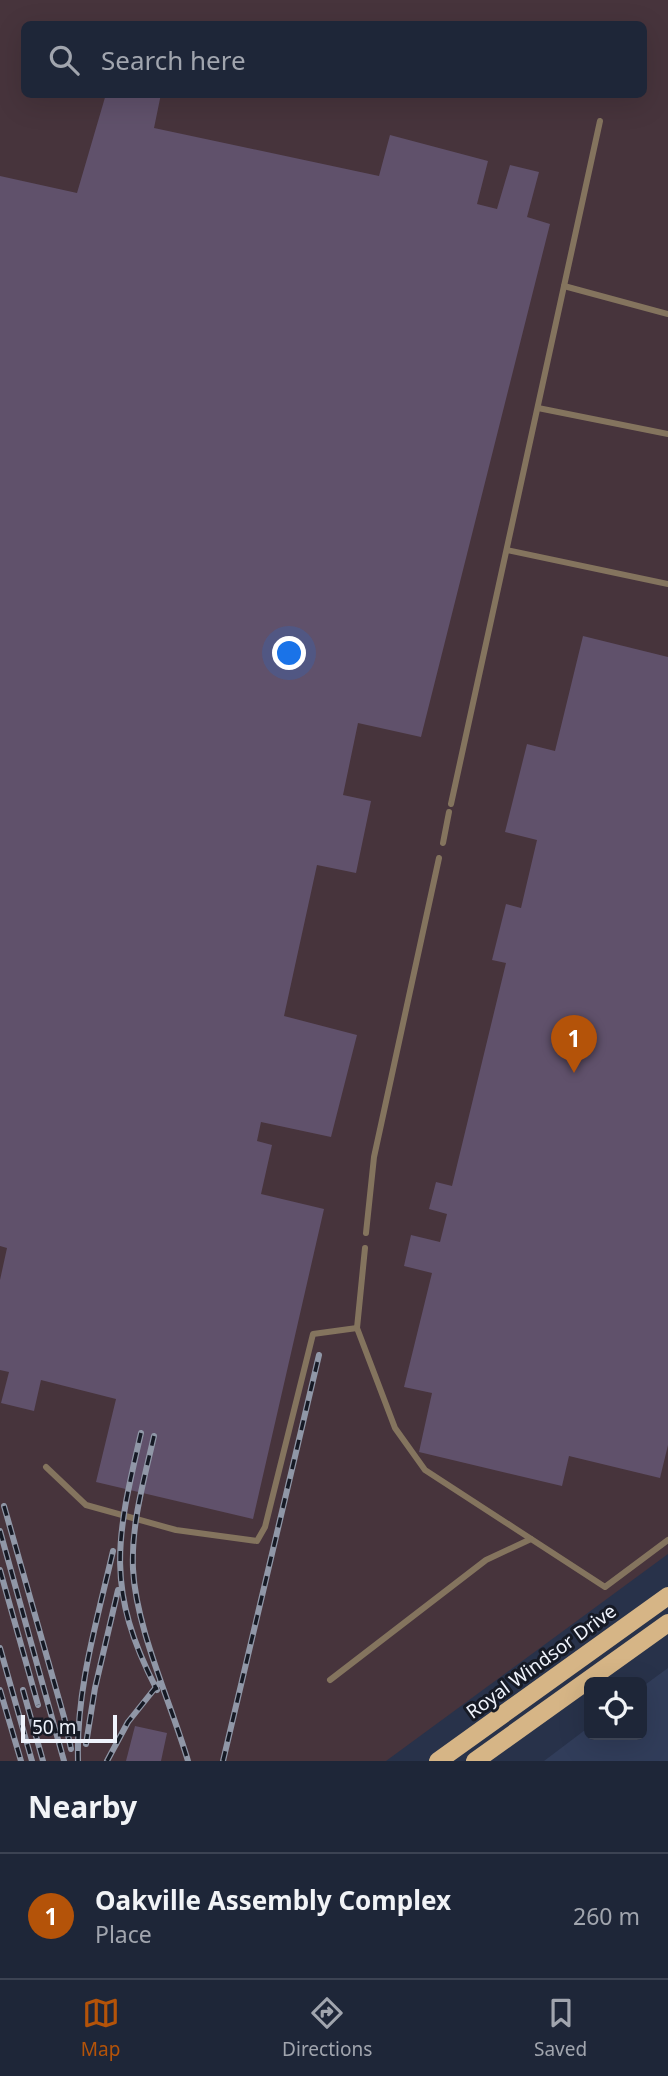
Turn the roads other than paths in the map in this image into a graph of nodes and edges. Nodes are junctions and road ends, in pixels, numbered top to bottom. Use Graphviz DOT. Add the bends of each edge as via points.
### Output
graph roads {
  1 [pos="600,121"];
  2 [pos="564,286"];
  3 [pos="668,314"];
  4 [pos="538,408"];
  5 [pos="668,435"];
  6 [pos="507,550"];
  7 [pos="668,584"];
  8 [pos="451,804"];
  9 [pos="449,812"];
  10 [pos="443,843"];
  11 [pos="439,858"];
  12 [pos="366,1233"];
  13 [pos="365,1248"];
  14 [pos="357,1328"];
  15 [pos="46,1467"];
  16 [pos="531,1539"];
  17 [pos="668,1540"];
  18 [pos="668,1595"];
  19 [pos="668,1623"];
  20 [pos="330,1680"];
  21 [pos="438,1761"];
  22 [pos="475,1761"];
  1 -- 2 [label="lane"];
  2 -- 3 [label="lane"];
  2 -- 4 [label="lane"];
  4 -- 5 [label="lane"];
  4 -- 6 [label="lane"];
  6 -- 7 [label="lane"];
  6 -- 8 [label="lane"];
  9 -- 10 [label="lane"];
  11 -- 12 [label="lane" via="374,1157"];
  13 -- 14 [label="lane"];
  14 -- 15 [label="lane" via="313,1334 265,1527 257,1541 176,1530 86,1505"];
  14 -- 16 [label="lane" via="395,1428 425,1470"];
  16 -- 17 [label="lane" via="605,1587"];
  16 -- 20 [label="lane" via="486,1560"];
  18 -- 21 [label="main road, Royal Windsor Drive"];
  19 -- 22 [label="main road"];
}
